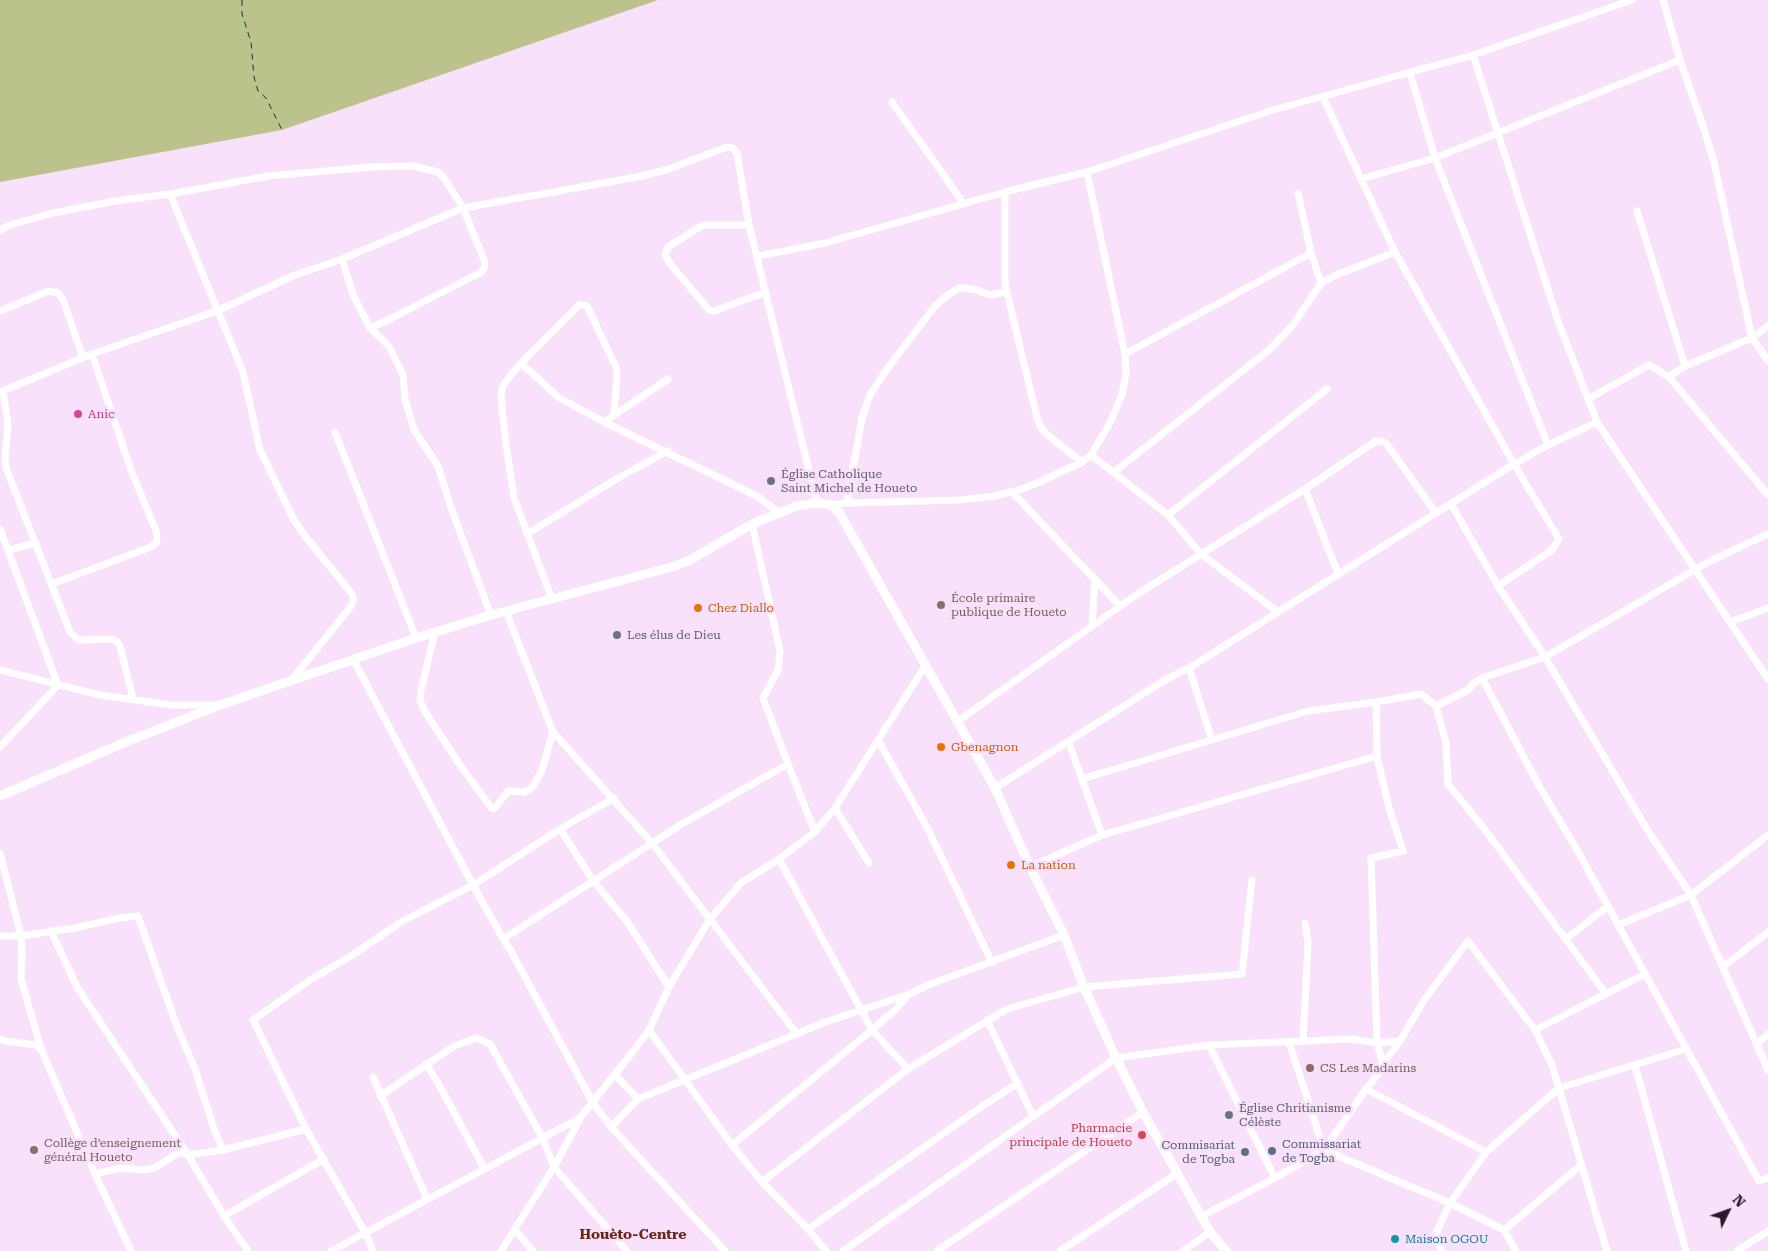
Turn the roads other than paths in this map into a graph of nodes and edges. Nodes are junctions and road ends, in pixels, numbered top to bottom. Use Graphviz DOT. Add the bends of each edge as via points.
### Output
graph roads {
  1 [pos="1632,0"];
  2 [pos="1663,0"];
  3 [pos="1473,55"];
  4 [pos="1680,60"];
  5 [pos="1410,73"];
  6 [pos="1323,97"];
  7 [pos="892,102"];
  8 [pos="1498,132"];
  9 [pos="1435,158"];
  10 [pos="1087,172"];
  11 [pos="1361,179"];
  12 [pos="1005,192"];
  13 [pos="1298,193"];
  14 [pos="170,194"];
  15 [pos="964,204"];
  16 [pos="463,208"];
  17 [pos="1637,211"];
  18 [pos="749,225"];
  19 [pos="0,230"];
  20 [pos="1395,252"];
  21 [pos="1311,253"];
  22 [pos="758,256"];
  23 [pos="342,259"];
  24 [pos="1321,283"];
  25 [pos="766,292"];
  26 [pos="1006,292"];
  27 [pos="0,311"];
  28 [pos="217,311"];
  29 [pos="1768,326"];
  30 [pos="370,328"];
  31 [pos="1752,338"];
  32 [pos="92,354"];
  33 [pos="1125,354"];
  34 [pos="83,358"];
  35 [pos="1768,361"];
  36 [pos="521,363"];
  37 [pos="1685,366"];
  38 [pos="1669,377"];
  39 [pos="668,379"];
  40 [pos="1327,389"];
  41 [pos="1,391"];
  42 [pos="1588,399"];
  43 [pos="614,415"];
  44 [pos="604,422"];
  45 [pos="1597,422"];
  46 [pos="335,432"];
  47 [pos="1548,445"];
  48 [pos="668,451"];
  49 [pos="1091,455"];
  50 [pos="1082,462"];
  51 [pos="1514,464"];
  52 [pos="1114,472"];
  53 [pos="1305,489"];
  54 [pos="1012,492"];
  55 [pos="1768,495"];
  56 [pos="817,503"];
  57 [pos="847,503"];
  58 [pos="1451,504"];
  59 [pos="832,506"];
  60 [pos="778,512"];
  61 [pos="1436,513"];
  62 [pos="1168,515"];
  63 [pos="752,524"];
  64 [pos="0,529"];
  65 [pos="527,534"];
  66 [pos="1768,534"];
  67 [pos="36,543"];
  68 [pos="9,550"];
  69 [pos="1201,554"];
  70 [pos="1695,570"];
  71 [pos="1338,574"];
  72 [pos="1095,580"];
  73 [pos="52,584"];
  74 [pos="1498,586"];
  75 [pos="552,599"];
  76 [pos="1120,606"];
  77 [pos="1768,608"];
  78 [pos="506,611"];
  79 [pos="1278,612"];
  80 [pos="491,615"];
  81 [pos="1730,622"];
  82 [pos="1092,626"];
  83 [pos="436,632"];
  84 [pos="416,638"];
  85 [pos="1545,656"];
  86 [pos="354,661"];
  87 [pos="925,666"];
  88 [pos="1189,668"];
  89 [pos="0,670"];
  90 [pos="1767,676"];
  91 [pos="1482,678"];
  92 [pos="290,681"];
  93 [pos="58,685"];
  94 [pos="133,700"];
  95 [pos="1376,702"];
  96 [pos="220,705"];
  97 [pos="1436,706"];
  98 [pos="958,721"];
  99 [pos="553,732"];
  100 [pos="878,740"];
  101 [pos="1212,740"];
  102 [pos="1069,743"];
  103 [pos="0,747"];
  104 [pos="1377,756"];
  105 [pos="788,764"];
  106 [pos="1082,779"];
  107 [pos="995,788"];
  108 [pos="0,796"];
  109 [pos="614,798"];
  110 [pos="835,808"];
  111 [pos="560,829"];
  112 [pos="815,832"];
  113 [pos="1102,835"];
  114 [pos="1768,835"];
  115 [pos="652,842"];
  116 [pos="0,853"];
  117 [pos="779,859"];
  118 [pos="869,864"];
  119 [pos="1030,867"];
  120 [pos="1252,880"];
  121 [pos="594,882"];
  122 [pos="473,885"];
  123 [pos="1691,895"];
  124 [pos="1608,906"];
  125 [pos="710,919"];
  126 [pos="1305,924"];
  127 [pos="1618,924"];
  128 [pos="51,931"];
  129 [pos="1768,932"];
  130 [pos="1064,935"];
  131 [pos="0,936"];
  132 [pos="21,936"];
  133 [pos="503,939"];
  134 [pos="1566,939"];
  135 [pos="992,963"];
  136 [pos="1723,967"];
  137 [pos="1645,974"];
  138 [pos="669,987"];
  139 [pos="1084,987"];
  140 [pos="1606,994"];
  141 [pos="908,995"];
  142 [pos="861,1010"];
  143 [pos="987,1020"];
  144 [pos="649,1030"];
  145 [pos="872,1030"];
  146 [pos="1535,1030"];
  147 [pos="797,1034"];
  148 [pos="1768,1034"];
  149 [pos="0,1039"];
  150 [pos="1400,1041"];
  151 [pos="1289,1042"];
  152 [pos="1303,1042"];
  153 [pos="1377,1043"];
  154 [pos="1756,1044"];
  155 [pos="1209,1045"];
  156 [pos="1686,1049"];
  157 [pos="41,1050"];
  158 [pos="1116,1058"];
  159 [pos="426,1064"];
  160 [pos="1383,1064"];
  161 [pos="1635,1064"];
  162 [pos="908,1069"];
  163 [pos="1768,1070"];
  164 [pos="615,1075"];
  165 [pos="372,1077"];
  166 [pos="686,1080"];
  167 [pos="1018,1083"];
  168 [pos="1559,1088"];
  169 [pos="1366,1089"];
  170 [pos="380,1096"];
  171 [pos="638,1098"];
  172 [pos="593,1103"];
  173 [pos="1143,1112"];
  174 [pos="1033,1116"];
  175 [pos="580,1118"];
  176 [pos="611,1127"];
  177 [pos="306,1129"];
  178 [pos="542,1137"];
  179 [pos="732,1145"];
  180 [pos="223,1150"];
  181 [pos="1324,1150"];
  182 [pos="1486,1152"];
  183 [pos="188,1155"];
  184 [pos="324,1159"];
  185 [pos="1582,1165"];
  186 [pos="554,1167"];
  187 [pos="484,1168"];
  188 [pos="1178,1172"];
  189 [pos="95,1174"];
  190 [pos="1275,1178"];
  191 [pos="1768,1178"];
  192 [pos="762,1182"];
  193 [pos="427,1199"];
  194 [pos="1450,1203"];
  195 [pos="224,1216"];
  196 [pos="1202,1216"];
  197 [pos="515,1230"];
  198 [pos="808,1230"];
  199 [pos="1504,1230"];
  200 [pos="1768,1231"];
  201 [pos="365,1232"];
  202 [pos="1210,1232"];
  203 [pos="131,1251"];
  204 [pos="248,1251"];
  205 [pos="331,1251"];
  206 [pos="373,1251"];
  207 [pos="501,1251"];
  208 [pos="533,1251"];
  209 [pos="627,1251"];
  210 [pos="725,1251"];
  211 [pos="826,1251"];
  212 [pos="843,1251"];
  213 [pos="937,1251"];
  214 [pos="1060,1251"];
  215 [pos="1182,1251"];
  216 [pos="1226,1251"];
  217 [pos="1441,1251"];
  218 [pos="1516,1251"];
  219 [pos="1607,1251"];
  220 [pos="1686,1251"];
  221 [pos="1737,1251"];
  1 -- 3 [label="street"];
  2 -- 4 [label="street"];
  3 -- 5 [label="street"];
  3 -- 8 [label="street"];
  4 -- 8 [label="street"];
  4 -- 31 [label="street" via="1714,162"];
  5 -- 6 [label="street"];
  5 -- 9 [label="street"];
  6 -- 10 [label="street" via="1273,110"];
  6 -- 11 [label="street"];
  7 -- 15 [label="street"];
  8 -- 9 [label="street"];
  8 -- 42 [label="street" via="1558,321"];
  9 -- 11 [label="street"];
  9 -- 47 [label="street"];
  10 -- 12 [label="street"];
  10 -- 33 [label="street"];
  11 -- 20 [label="street"];
  12 -- 15 [label="street"];
  12 -- 26 [label="street"];
  13 -- 21 [label="street"];
  14 -- 16 [label="street" via="286,174 413,166 438,172"];
  14 -- 19 [label="street" via="53,213"];
  14 -- 28 [label="street"];
  15 -- 22 [label="street" via="825,243"];
  16 -- 18 [label="street" via="637,177 666,170 727,147 737,153"];
  16 -- 23 [label="street"];
  16 -- 30 [label="street" via="484,260 485,266 480,273"];
  17 -- 37 [label="street"];
  18 -- 22 [label="street"];
  18 -- 25 [label="street" via="703,225 668,247 664,255 709,310"];
  20 -- 24 [label="street"];
  20 -- 51 [label="street"];
  21 -- 24 [label="street"];
  21 -- 33 [label="street"];
  22 -- 25 [label="street"];
  23 -- 28 [label="street" via="296,275"];
  23 -- 30 [label="street" via="353,295"];
  24 -- 52 [label="street" via="1293,325 1269,350"];
  25 -- 56 [label="street"];
  26 -- 50 [label="street" via="1041,428"];
  26 -- 57 [label="street" via="989,295 959,288 948,295 935,306 887,369 870,395 862,418"];
  27 -- 34 [label="street" via="49,291 58,293 63,299"];
  28 -- 32 [label="street"];
  28 -- 92 [label="street" via="243,372 260,450 294,520 354,600"];
  29 -- 31 [label="street"];
  30 -- 80 [label="street" via="389,346 403,374 405,399 414,430 438,466"];
  31 -- 35 [label="street"];
  31 -- 37 [label="street"];
  32 -- 34 [label="street"];
  32 -- 73 [label="street" via="131,470 156,531 157,542"];
  33 -- 49 [label="street" via="1122,394 1112,421"];
  34 -- 41 [label="street"];
  36 -- 43 [label="street" via="580,304 584,304 616,367"];
  36 -- 44 [label="street" via="558,397"];
  36 -- 65 [label="street" via="502,388 501,397 514,498"];
  37 -- 38 [label="street"];
  38 -- 42 [label="street" via="1649,365"];
  38 -- 55 [label="street"];
  39 -- 43 [label="street"];
  40 -- 62 [label="street"];
  41 -- 67 [label="street" via="8,425 6,468"];
  42 -- 45 [label="street"];
  43 -- 44 [label="street"];
  44 -- 48 [label="street"];
  45 -- 47 [label="street"];
  45 -- 70 [label="street"];
  46 -- 84 [label="street"];
  47 -- 51 [label="street"];
  48 -- 60 [label="street" via="757,496"];
  48 -- 65 [label="street"];
  49 -- 50 [label="street"];
  49 -- 52 [label="street"];
  50 -- 54 [label="street"];
  51 -- 58 [label="street"];
  51 -- 74 [label="street" via="1559,539 1552,550"];
  52 -- 62 [label="street"];
  53 -- 61 [label="street" via="1380,440 1386,443"];
  53 -- 69 [label="street"];
  53 -- 71 [label="street"];
  54 -- 57 [label="street" via="960,500"];
  54 -- 72 [label="street"];
  56 -- 59 [label="street"];
  56 -- 60 [label="street"];
  57 -- 59 [label="street"];
  58 -- 61 [label="street"];
  58 -- 74 [label="street"];
  59 -- 87 [label="street" via="840,514"];
  60 -- 63 [label="street"];
  61 -- 71 [label="street"];
  62 -- 69 [label="street"];
  63 -- 75 [label="street" via="688,561"];
  63 -- 105 [label="street" via="780,651 778,670 763,698"];
  64 -- 68 [label="street"];
  65 -- 75 [label="street"];
  66 -- 70 [label="street"];
  67 -- 68 [label="street"];
  67 -- 73 [label="street"];
  68 -- 93 [label="street"];
  69 -- 76 [label="street"];
  69 -- 79 [label="street"];
  70 -- 81 [label="street"];
  70 -- 85 [label="street"];
  71 -- 79 [label="street"];
  72 -- 76 [label="street"];
  72 -- 82 [label="street"];
  73 -- 94 [label="street" via="74,636 79,640 112,639 120,646"];
  74 -- 85 [label="street"];
  75 -- 78 [label="street"];
  76 -- 82 [label="street"];
  77 -- 81 [label="street"];
  78 -- 80 [label="street"];
  78 -- 99 [label="street"];
  79 -- 88 [label="street"];
  80 -- 83 [label="street"];
  81 -- 90 [label="street"];
  82 -- 98 [label="street"];
  83 -- 84 [label="street"];
  83 -- 99 [label="street" via="420,700 444,742 493,809 508,791 524,792 534,785"];
  84 -- 86 [label="street"];
  85 -- 91 [label="street"];
  85 -- 123 [label="street" via="1648,831"];
  86 -- 92 [label="street"];
  86 -- 122 [label="street"];
  87 -- 98 [label="street"];
  87 -- 100 [label="street"];
  88 -- 101 [label="street"];
  88 -- 102 [label="street" via="1165,680"];
  89 -- 93 [label="street"];
  91 -- 97 [label="street" via="1468,690"];
  91 -- 124 [label="street"];
  92 -- 96 [label="street"];
  93 -- 94 [label="street"];
  93 -- 103 [label="street"];
  94 -- 96 [label="street" via="172,705"];
  95 -- 97 [label="street" via="1421,694"];
  95 -- 101 [label="street" via="1308,711"];
  95 -- 104 [label="street"];
  96 -- 108 [label="street"];
  97 -- 134 [label="street" via="1446,742 1448,784"];
  98 -- 107 [label="street"];
  99 -- 109 [label="street"];
  100 -- 110 [label="street"];
  100 -- 135 [label="street" via="928,828"];
  101 -- 106 [label="street"];
  102 -- 106 [label="street"];
  102 -- 107 [label="street"];
  104 -- 113 [label="street"];
  104 -- 153 [label="street" via="1389,808 1404,851 1371,858"];
  105 -- 112 [label="street"];
  105 -- 115 [label="street"];
  106 -- 113 [label="street"];
  107 -- 119 [label="street"];
  109 -- 111 [label="street"];
  109 -- 115 [label="street"];
  110 -- 112 [label="street"];
  110 -- 118 [label="street"];
  111 -- 121 [label="street"];
  111 -- 122 [label="street"];
  112 -- 117 [label="street"];
  113 -- 119 [label="street"];
  114 -- 123 [label="street"];
  115 -- 121 [label="street"];
  115 -- 125 [label="street"];
  116 -- 132 [label="street"];
  117 -- 125 [label="street" via="742,883"];
  117 -- 142 [label="street"];
  119 -- 130 [label="street"];
  120 -- 139 [label="street" via="1242,974"];
  121 -- 133 [label="street"];
  121 -- 138 [label="street" via="626,920"];
  122 -- 133 [label="street"];
  122 -- 177 [label="street" via="401,922 254,1020"];
  123 -- 127 [label="street"];
  123 -- 136 [label="street"];
  124 -- 127 [label="street"];
  124 -- 134 [label="street"];
  125 -- 138 [label="street"];
  125 -- 147 [label="street"];
  126 -- 152 [label="street" via="1308,943"];
  127 -- 137 [label="street"];
  128 -- 132 [label="street"];
  128 -- 180 [label="street" via="138,916"];
  128 -- 183 [label="street" via="77,987"];
  129 -- 136 [label="street"];
  130 -- 135 [label="street"];
  130 -- 139 [label="street"];
  131 -- 132 [label="street"];
  132 -- 157 [label="street" via="21,979"];
  133 -- 172 [label="street"];
  134 -- 140 [label="street"];
  135 -- 141 [label="street"];
  136 -- 154 [label="street"];
  137 -- 140 [label="street"];
  137 -- 156 [label="street"];
  138 -- 144 [label="street"];
  139 -- 143 [label="street" via="1007,1009"];
  139 -- 158 [label="street"];
  140 -- 146 [label="street"];
  141 -- 142 [label="street"];
  141 -- 145 [label="street"];
  142 -- 145 [label="street"];
  142 -- 147 [label="street"];
  143 -- 162 [label="street"];
  143 -- 167 [label="street"];
  144 -- 164 [label="street"];
  144 -- 166 [label="street"];
  145 -- 162 [label="street"];
  145 -- 179 [label="street"];
  146 -- 150 [label="street" via="1468,941 1425,999"];
  146 -- 168 [label="street"];
  147 -- 166 [label="street"];
  148 -- 154 [label="street"];
  149 -- 157 [label="street" via="36,1046"];
  150 -- 153 [label="street"];
  150 -- 160 [label="street"];
  151 -- 152 [label="street"];
  151 -- 155 [label="street"];
  151 -- 181 [label="street"];
  152 -- 153 [label="street" via="1351,1039"];
  153 -- 160 [label="street"];
  154 -- 163 [label="street"];
  155 -- 158 [label="street"];
  155 -- 190 [label="street"];
  156 -- 161 [label="street"];
  156 -- 191 [label="street" via="1759,1181"];
  157 -- 189 [label="street"];
  158 -- 173 [label="street"];
  158 -- 174 [label="street"];
  159 -- 170 [label="street"];
  159 -- 178 [label="street" via="454,1046 476,1038 490,1044"];
  159 -- 187 [label="street"];
  160 -- 169 [label="street"];
  161 -- 168 [label="street"];
  161 -- 220 [label="street"];
  162 -- 192 [label="street"];
  164 -- 171 [label="street"];
  164 -- 172 [label="street"];
  165 -- 170 [label="street"];
  166 -- 171 [label="street"];
  166 -- 179 [label="street"];
  167 -- 174 [label="street"];
  167 -- 198 [label="street"];
  168 -- 182 [label="street"];
  168 -- 185 [label="street"];
  169 -- 181 [label="street"];
  169 -- 182 [label="street"];
  170 -- 193 [label="street"];
  171 -- 176 [label="street"];
  172 -- 175 [label="street"];
  172 -- 176 [label="street"];
  173 -- 188 [label="street"];
  173 -- 213 [label="street"];
  174 -- 212 [label="street"];
  175 -- 178 [label="street"];
  175 -- 186 [label="street"];
  176 -- 210 [label="street"];
  177 -- 180 [label="street"];
  177 -- 184 [label="street"];
  178 -- 186 [label="street"];
  178 -- 187 [label="street"];
  179 -- 192 [label="street"];
  180 -- 183 [label="street"];
  181 -- 190 [label="street"];
  181 -- 194 [label="street"];
  182 -- 194 [label="street"];
  183 -- 189 [label="street" via="180,1152 154,1168 120,1168"];
  183 -- 195 [label="street"];
  184 -- 195 [label="street"];
  184 -- 201 [label="street"];
  185 -- 199 [label="street"];
  185 -- 219 [label="street"];
  186 -- 197 [label="street"];
  186 -- 209 [label="street"];
  187 -- 193 [label="street"];
  188 -- 196 [label="street"];
  188 -- 214 [label="street"];
  189 -- 203 [label="street"];
  190 -- 196 [label="street"];
  192 -- 198 [label="street"];
  193 -- 201 [label="street"];
  194 -- 199 [label="street"];
  194 -- 217 [label="street" via="1436,1233"];
  195 -- 204 [label="street"];
  196 -- 202 [label="street"];
  197 -- 207 [label="street"];
  197 -- 208 [label="street"];
  198 -- 211 [label="street"];
  199 -- 218 [label="street"];
  200 -- 221 [label="street"];
  201 -- 205 [label="street"];
  201 -- 206 [label="street"];
  202 -- 215 [label="street"];
  202 -- 216 [label="street"];
}
